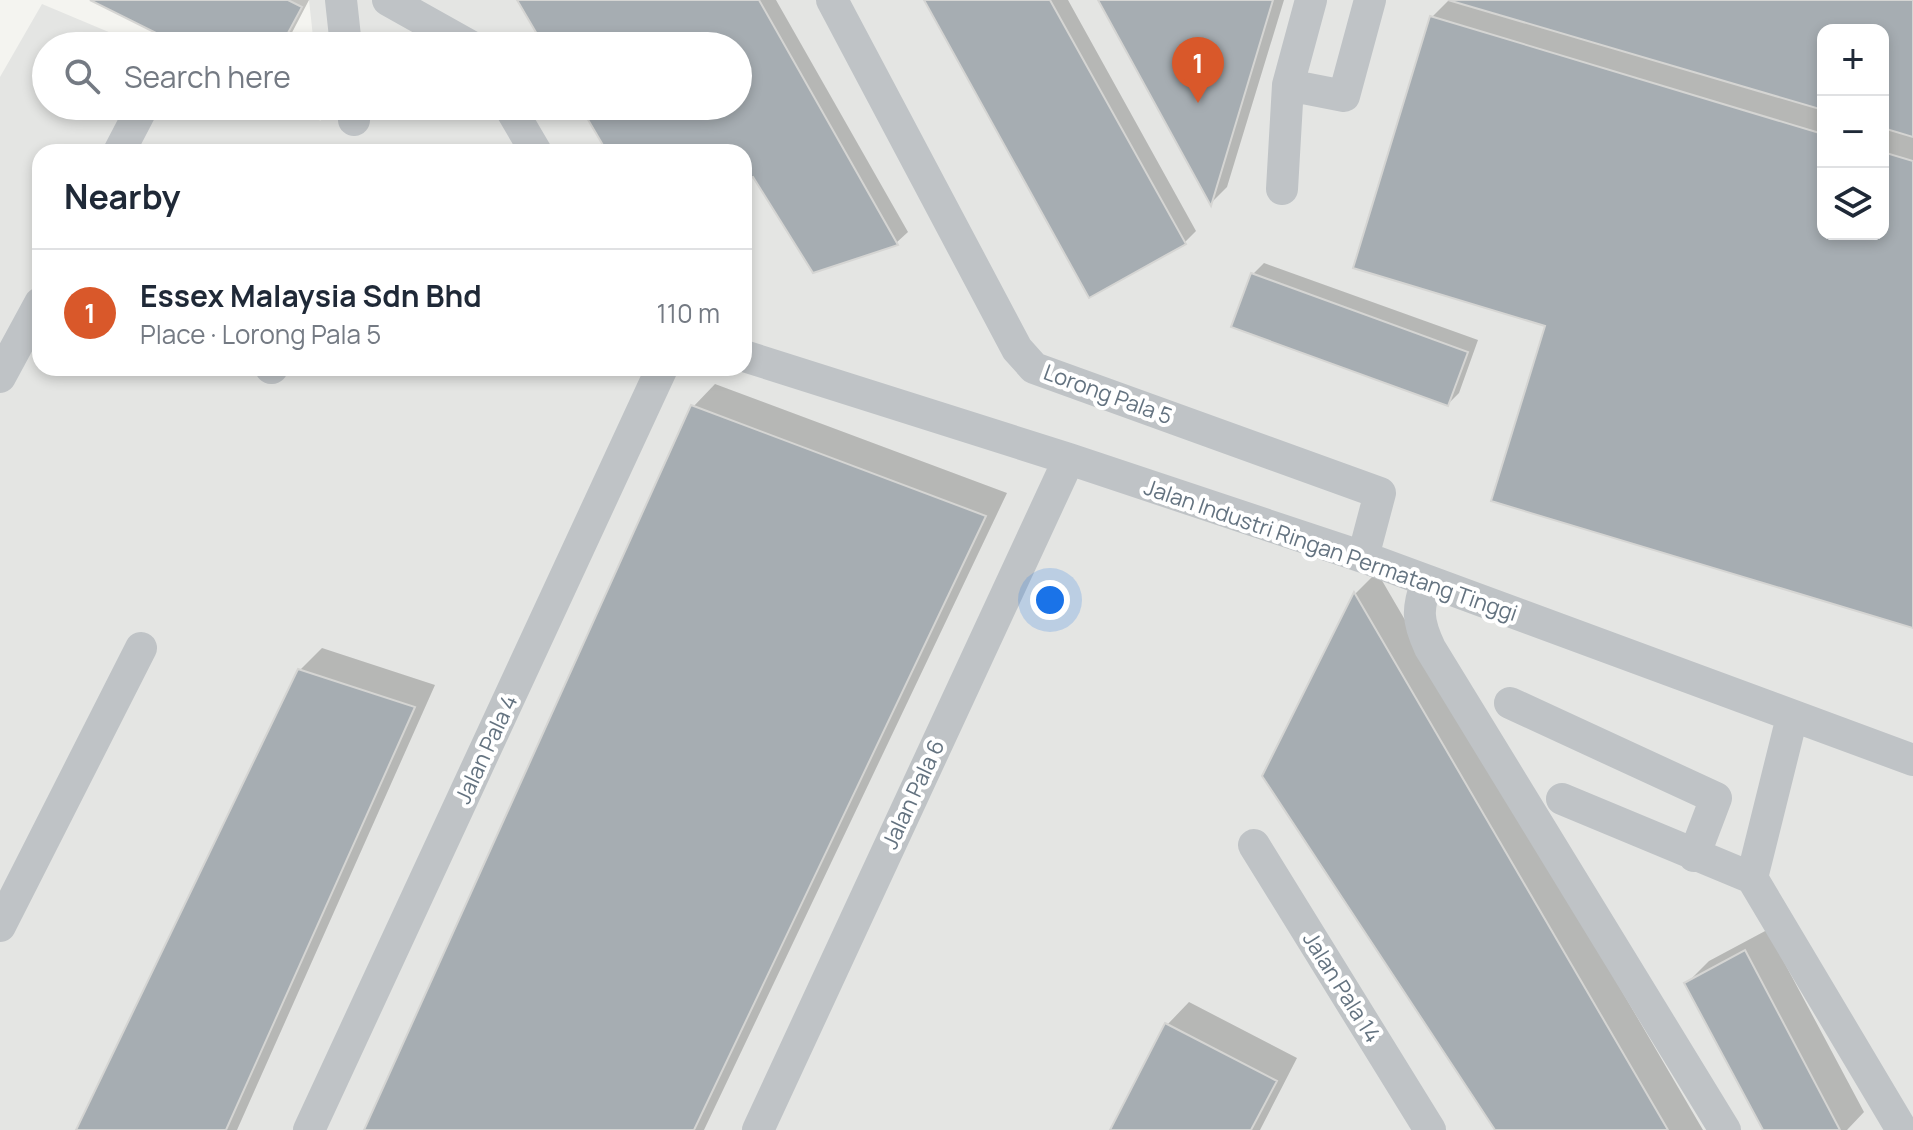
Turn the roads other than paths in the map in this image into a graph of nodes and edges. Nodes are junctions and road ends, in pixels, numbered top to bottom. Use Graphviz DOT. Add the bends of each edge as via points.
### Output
graph roads {
  1 [pos="341,0"];
  2 [pos="388,0"];
  3 [pos="832,0"];
  4 [pos="1311,0"];
  5 [pos="1370,0"];
  6 [pos="344,32"];
  7 [pos="445,32"];
  8 [pos="1288,85"];
  9 [pos="136,120"];
  10 [pos="517,120"];
  11 [pos="123,144"];
  12 [pos="531,144"];
  13 [pos="1282,189"];
  14 [pos="32,318"];
  15 [pos="752,359"];
  16 [pos="658,376"];
  17 [pos="0,377"];
  18 [pos="1069,459"];
  19 [pos="1363,557"];
  20 [pos="1427,581"];
  21 [pos="141,648"];
  22 [pos="1510,703"];
  23 [pos="1792,717"];
  24 [pos="1913,760"];
  25 [pos="1562,799"];
  26 [pos="1254,845"];
  27 [pos="1694,856"];
  28 [pos="1752,878"];
  29 [pos="0,926"];
  30 [pos="309,1130"];
  31 [pos="758,1130"];
  32 [pos="1430,1130"];
  33 [pos="1725,1130"];
  34 [pos="1902,1130"];
  1 -- 6 [label="street"];
  2 -- 7 [label="street"];
  3 -- 19 [label="street, Lorong Pala 5" via="1017,349 1034,368 1380,493"];
  4 -- 8 [label="street"];
  5 -- 8 [label="street" via="1344,96"];
  8 -- 13 [label="street"];
  9 -- 11 [label="street"];
  10 -- 12 [label="street"];
  14 -- 17 [label="street"];
  15 -- 18 [label="street, Jalan Industri Ringan Permatang Tinggi"];
  16 -- 30 [label="street, Jalan Pala 4"];
  18 -- 19 [label="street, Jalan Industri Ringan Permatang Tinggi"];
  18 -- 31 [label="street, Jalan Pala 6"];
  19 -- 20 [label="street, Jalan Industri Ringan Permatang Tinggi"];
  20 -- 23 [label="street, Jalan Industri Ringan Permatang Tinggi"];
  20 -- 33 [label="street" via="1419,604 1420,626 1430,648"];
  21 -- 29 [label="street"];
  22 -- 27 [label="street" via="1716,798"];
  23 -- 24 [label="street, Jalan Industri Ringan Permatang Tinggi"];
  23 -- 28 [label="street"];
  25 -- 27 [label="street"];
  26 -- 32 [label="street, Jalan Pala 14"];
  27 -- 28 [label="street"];
  28 -- 34 [label="street"];
}
